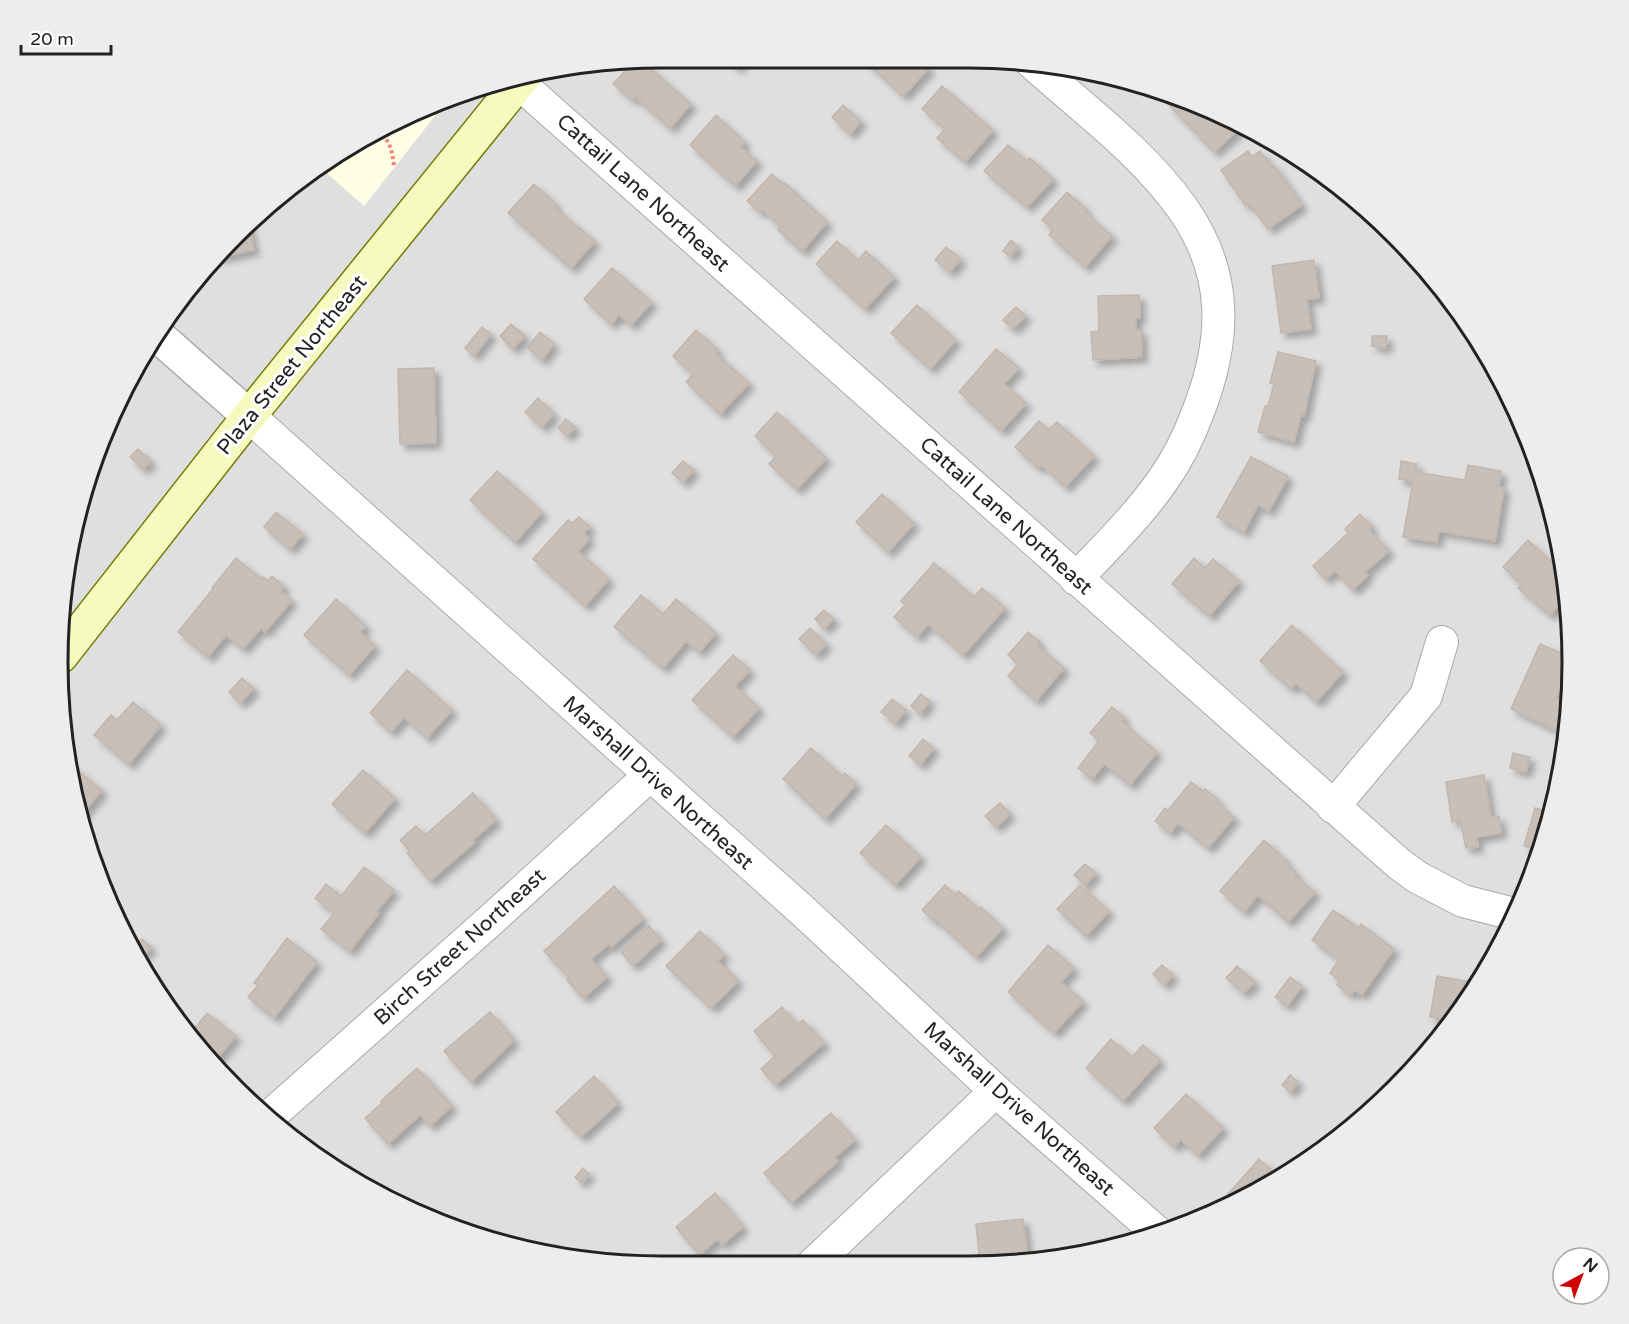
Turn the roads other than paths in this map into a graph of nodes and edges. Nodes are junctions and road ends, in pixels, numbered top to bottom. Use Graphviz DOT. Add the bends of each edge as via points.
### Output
graph roads {
  1 [pos="1043,73"];
  2 [pos="527,84"];
  3 [pos="516,86"];
  4 [pos="163,340"];
  5 [pos="249,416"];
  6 [pos="1076,579"];
  7 [pos="1442,642"];
  8 [pos="68,645"];
  9 [pos="649,776"];
  10 [pos="1333,807"];
  11 [pos="1506,912"];
  12 [pos="996,1090"];
  13 [pos="274,1112"];
  14 [pos="1151,1227"];
  15 [pos="822,1256"];
  1 -- 6 [label="street" via="1137,156 1183,209 1208,254 1218,296 1220,332 1209,384 1189,437 1164,480 1129,524"];
  2 -- 6 [label="street, Cattail Lane Northeast"];
  3 -- 5 [label="main road, Plaza Street Northeast"];
  4 -- 5 [label="street, Marshall Drive Northeast"];
  5 -- 8 [label="main road, Plaza Street Northeast"];
  5 -- 9 [label="street, Marshall Drive Northeast"];
  6 -- 10 [label="street, Cattail Lane Northeast"];
  7 -- 10 [label="street" via="1426,696"];
  9 -- 12 [label="street, Marshall Drive Northeast" via="804,912"];
  9 -- 13 [label="street, Birch Street Northeast"];
  10 -- 11 [label="street, Cattail Lane Northeast" via="1417,877 1463,901"];
  12 -- 14 [label="street, Marshall Drive Northeast"];
  12 -- 15 [label="street"];
}
